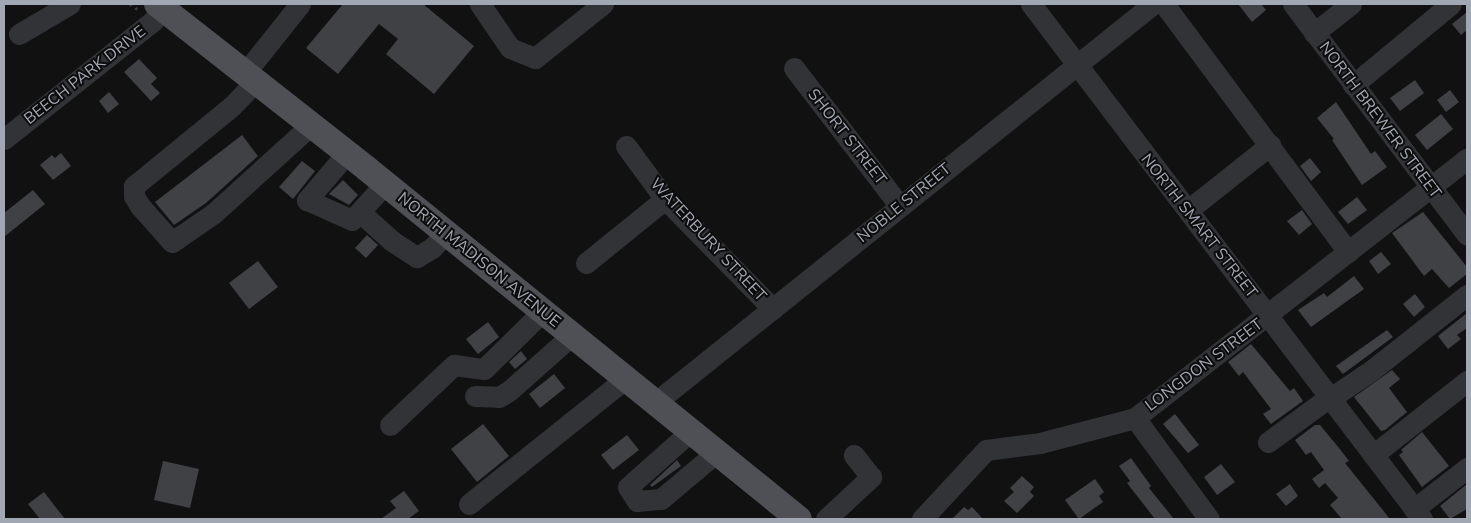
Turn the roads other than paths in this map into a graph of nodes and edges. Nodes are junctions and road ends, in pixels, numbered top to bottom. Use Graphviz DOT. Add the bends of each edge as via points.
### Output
graph roads {
  1 [pos="70,4"];
  2 [pos="300,4"];
  3 [pos="480,4"];
  4 [pos="603,4"];
  5 [pos="1031,4"];
  6 [pos="1153,4"];
  7 [pos="1164,4"];
  8 [pos="1293,4"];
  9 [pos="1351,4"];
  10 [pos="1451,4"];
  11 [pos="162,5"];
  12 [pos="1314,33"];
  13 [pos="19,34"];
  14 [pos="1079,65"];
  15 [pos="794,68"];
  16 [pos="250,77"];
  17 [pos="1353,85"];
  18 [pos="311,125"];
  19 [pos="4,139"];
  20 [pos="1270,145"];
  21 [pos="626,146"];
  22 [pos="346,153"];
  23 [pos="1467,159"];
  24 [pos="385,184"];
  25 [pos="1431,188"];
  26 [pos="665,200"];
  27 [pos="900,206"];
  28 [pos="1188,210"];
  29 [pos="360,212"];
  30 [pos="446,233"];
  31 [pos="1467,235"];
  32 [pos="1348,252"];
  33 [pos="586,262"];
  34 [pos="1467,295"];
  35 [pos="772,309"];
  36 [pos="543,311"];
  37 [pos="1269,316"];
  38 [pos="572,334"];
  39 [pos="626,378"];
  40 [pos="1467,381"];
  41 [pos="475,396"];
  42 [pos="1328,398"];
  43 [pos="656,402"];
  44 [pos="1135,418"];
  45 [pos="390,425"];
  46 [pos="691,431"];
  47 [pos="1268,442"];
  48 [pos="717,452"];
  49 [pos="854,454"];
  50 [pos="1373,455"];
  51 [pos="1467,468"];
  52 [pos="469,504"];
  53 [pos="1418,514"];
  54 [pos="799,519"];
  55 [pos="826,519"];
  56 [pos="922,519"];
  57 [pos="1209,519"];
  1 -- 13 [label="street"];
  2 -- 16 [label="street"];
  3 -- 4 [label="street" via="510,48 535,58"];
  5 -- 14 [label="street, NORTH SMART STREET"];
  6 -- 14 [label="street, NOBLE STREET"];
  7 -- 20 [label="street"];
  8 -- 12 [label="street, NORTH BREWER STREET"];
  9 -- 12 [label="street"];
  10 -- 17 [label="street"];
  11 -- 16 [label="main road, NORTH MADISON AVENUE"];
  11 -- 19 [label="street, BEECH PARK DRIVE" via="153,21"];
  12 -- 17 [label="street, NORTH BREWER STREET"];
  14 -- 27 [label="street, NOBLE STREET"];
  14 -- 28 [label="street, NORTH SMART STREET"];
  15 -- 27 [label="street, SHORT STREET"];
  16 -- 18 [label="main road, NORTH MADISON AVENUE"];
  16 -- 18 [label="street" via="232,106 134,186 134,196 140,206 172,242 214,212"];
  17 -- 25 [label="street, NORTH BREWER STREET"];
  18 -- 22 [label="main road, NORTH MADISON AVENUE"];
  20 -- 28 [label="street"];
  20 -- 32 [label="street"];
  21 -- 26 [label="street, WATERBURY STREET"];
  22 -- 24 [label="main road, NORTH MADISON AVENUE"];
  22 -- 29 [label="street" via="307,200 352,220"];
  23 -- 25 [label="street, LONGDON STREET"];
  24 -- 29 [label="street"];
  24 -- 30 [label="main road, NORTH MADISON AVENUE"];
  25 -- 31 [label="street, NORTH BREWER STREET"];
  25 -- 32 [label="street, LONGDON STREET"];
  26 -- 33 [label="street"];
  26 -- 35 [label="street, WATERBURY STREET"];
  27 -- 35 [label="street, NOBLE STREET"];
  28 -- 37 [label="street, NORTH SMART STREET"];
  29 -- 30 [label="street" via="392,241 417,257 432,248"];
  30 -- 36 [label="main road, NORTH MADISON AVENUE"];
  32 -- 37 [label="street, LONGDON STREET"];
  34 -- 42 [label="street" via="1372,370"];
  35 -- 43 [label="street, NOBLE STREET"];
  36 -- 38 [label="main road, NORTH MADISON AVENUE"];
  36 -- 45 [label="street" via="484,369 454,365"];
  37 -- 42 [label="street, NORTH SMART STREET"];
  37 -- 44 [label="street, LONGDON STREET"];
  38 -- 39 [label="main road, NORTH MADISON AVENUE"];
  38 -- 41 [label="street" via="509,391 499,397"];
  39 -- 43 [label="main road, NORTH MADISON AVENUE"];
  39 -- 52 [label="street"];
  40 -- 50 [label="street"];
  42 -- 47 [label="street"];
  42 -- 50 [label="street, NORTH SMART STREET"];
  43 -- 46 [label="main road, NORTH MADISON AVENUE"];
  44 -- 56 [label="street, LONGDON STREET" via="1040,443 986,450"];
  44 -- 57 [label="street"];
  46 -- 48 [label="main road, NORTH MADISON AVENUE"];
  46 -- 48 [label="street" via="628,487 637,501 661,499"];
  48 -- 54 [label="main road, NORTH MADISON AVENUE"];
  49 -- 55 [label="street" via="871,477"];
  50 -- 53 [label="street, NORTH SMART STREET"];
  51 -- 53 [label="street"];
}
